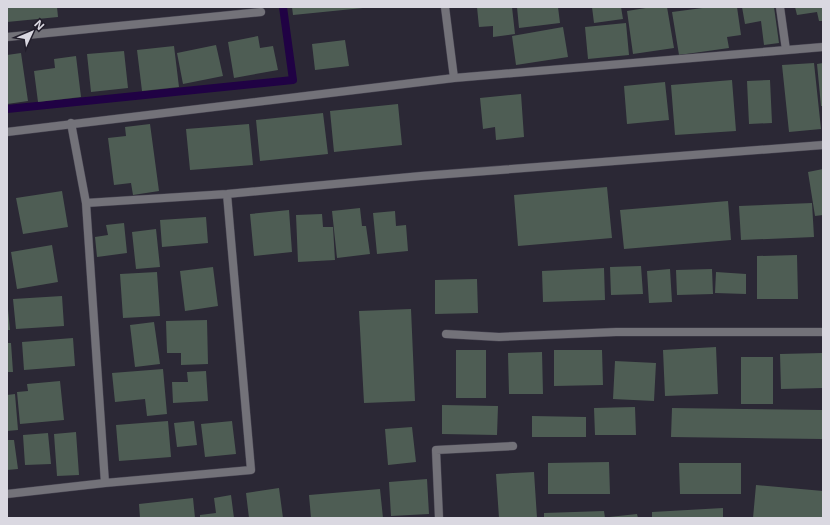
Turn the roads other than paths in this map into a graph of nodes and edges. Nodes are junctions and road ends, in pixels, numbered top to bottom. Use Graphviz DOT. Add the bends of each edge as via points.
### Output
graph roads {
  1 [pos="445,7"];
  2 [pos="780,7"];
  3 [pos="261,12"];
  4 [pos="7,37"];
  5 [pos="823,46"];
  6 [pos="786,50"];
  7 [pos="454,78"];
  8 [pos="71,123"];
  9 [pos="7,132"];
  10 [pos="823,145"];
  11 [pos="227,194"];
  12 [pos="86,203"];
  13 [pos="823,332"];
  14 [pos="446,334"];
  15 [pos="513,446"];
  16 [pos="105,484"];
  17 [pos="7,494"];
  18 [pos="439,518"];
  1 -- 7 [label="street"];
  2 -- 6 [label="street"];
  3 -- 4 [label="street"];
  5 -- 6 [label="street"];
  6 -- 7 [label="street"];
  7 -- 8 [label="street"];
  8 -- 9 [label="street"];
  8 -- 12 [label="street"];
  10 -- 11 [label="street" via="421,176"];
  11 -- 12 [label="street"];
  11 -- 16 [label="street" via="251,470"];
  12 -- 16 [label="street"];
  13 -- 14 [label="street" via="616,332 499,337"];
  15 -- 18 [label="street" via="436,450"];
  16 -- 17 [label="street"];
}
